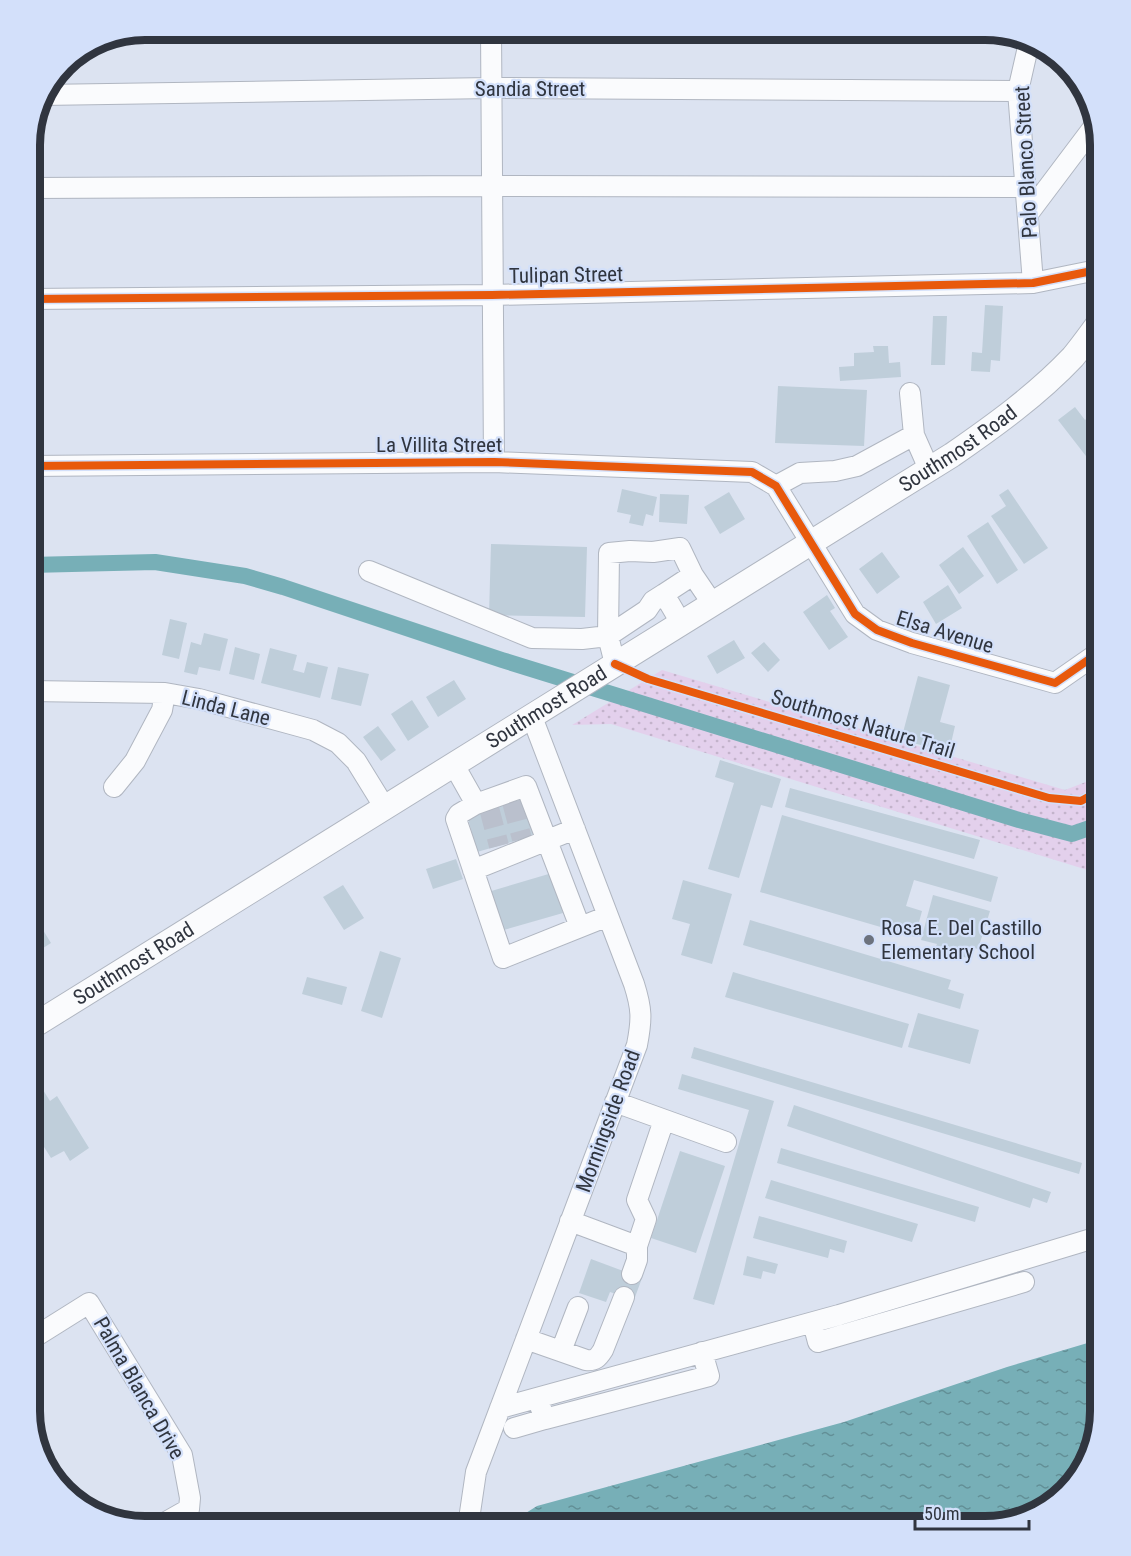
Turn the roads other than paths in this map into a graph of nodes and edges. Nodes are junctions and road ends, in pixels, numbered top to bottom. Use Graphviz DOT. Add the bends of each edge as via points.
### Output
graph roads {
  1 [pos="491,40"];
  2 [pos="1027,49"];
  3 [pos="491,88"];
  4 [pos="1018,91"];
  5 [pos="54,94"];
  6 [pos="1090,132"];
  7 [pos="492,186"];
  8 [pos="1026,187"];
  9 [pos="41,188"];
  10 [pos="1028,214"];
  11 [pos="1090,271"];
  12 [pos="1033,283"];
  13 [pos="492,295"];
  14 [pos="41,299"];
  15 [pos="1090,334"];
  16 [pos="910,393"];
  17 [pos="914,435"];
  18 [pos="494,462"];
  19 [pos="41,466"];
  20 [pos="928,469"];
  21 [pos="776,486"];
  22 [pos="810,543"];
  23 [pos="369,571"];
  24 [pos="693,575"];
  25 [pos="664,594"];
  26 [pos="712,603"];
  27 [pos="681,623"];
  28 [pos="608,636"];
  29 [pos="1090,658"];
  30 [pos="615,664"];
  31 [pos="41,692"];
  32 [pos="165,693"];
  33 [pos="540,712"];
  34 [pos="454,765"];
  35 [pos="114,787"];
  36 [pos="484,804"];
  37 [pos="385,808"];
  38 [pos="575,829"];
  39 [pos="547,840"];
  40 [pos="473,870"];
  41 [pos="608,916"];
  42 [pos="580,927"];
  43 [pos="40,1022"];
  44 [pos="615,1102"];
  45 [pos="664,1120"];
  46 [pos="726,1142"];
  47 [pos="570,1221"];
  48 [pos="1090,1239"];
  49 [pos="637,1246"];
  50 [pos="998,1267"];
  51 [pos="632,1274"];
  52 [pos="1024,1282"];
  53 [pos="1004,1288"];
  54 [pos="624,1297"];
  55 [pos="578,1307"];
  56 [pos="813,1323"];
  57 [pos="40,1334"];
  58 [pos="526,1339"];
  59 [pos="561,1351"];
  60 [pos="702,1353"];
  61 [pos="537,1398"];
  62 [pos="500,1408"];
  63 [pos="545,1419"];
  64 [pos="514,1428"];
  65 [pos="178,1515"];
  66 [pos="470,1515"];
  1 -- 3 [label="street"];
  2 -- 4 [label="street, Palo Blanco Street"];
  3 -- 4 [label="street, Sandia Street"];
  3 -- 5 [label="street, Sandia Street"];
  3 -- 7 [label="street"];
  4 -- 8 [label="street, Palo Blanco Street"];
  6 -- 10 [label="street"];
  7 -- 8 [label="street"];
  7 -- 9 [label="street"];
  7 -- 13 [label="street"];
  8 -- 10 [label="street, Palo Blanco Street"];
  10 -- 12 [label="street, Palo Blanco Street"];
  11 -- 12 [label="street, Tulipan Street"];
  12 -- 13 [label="street, Tulipan Street"];
  13 -- 14 [label="street, Tulipan Street"];
  13 -- 18 [label="street"];
  15 -- 20 [label="main road, Southmost Road" via="1049,380 994,426"];
  16 -- 17 [label="street"];
  17 -- 20 [label="street"];
  17 -- 21 [label="street" via="857,466 800,473"];
  18 -- 19 [label="street, La Villita Street"];
  18 -- 21 [label="street, La Villita Street" via="752,472"];
  20 -- 22 [label="main road, Southmost Road"];
  21 -- 22 [label="street"];
  22 -- 26 [label="main road, Southmost Road"];
  22 -- 29 [label="street, Elsa Avenue" via="855,614 877,630 1055,682"];
  23 -- 28 [label="street" via="532,638"];
  24 -- 25 [label="street"];
  24 -- 26 [label="street"];
  24 -- 28 [label="street" via="680,548 609,553"];
  25 -- 27 [label="street"];
  25 -- 28 [label="street"];
  26 -- 27 [label="main road, Southmost Road"];
  27 -- 30 [label="main road, Southmost Road"];
  28 -- 30 [label="street"];
  30 -- 33 [label="main road, Southmost Road"];
  31 -- 32 [label="street, Linda Lane"];
  32 -- 35 [label="street" via="162,710 135,761"];
  32 -- 37 [label="street, Linda Lane" via="313,730 338,743 356,760"];
  33 -- 34 [label="main road, Southmost Road"];
  33 -- 38 [label="street, Morningside Road"];
  34 -- 36 [label="street"];
  34 -- 37 [label="main road, Southmost Road"];
  36 -- 39 [label="street" via="510,797 526,786"];
  36 -- 40 [label="street" via="456,819"];
  37 -- 43 [label="main road, Southmost Road"];
  38 -- 39 [label="street"];
  38 -- 41 [label="street, Morningside Road"];
  39 -- 40 [label="street" via="501,852"];
  39 -- 42 [label="street"];
  40 -- 42 [label="street" via="503,958"];
  41 -- 42 [label="street"];
  41 -- 44 [label="street, Morningside Road" via="640,1005 641,1024"];
  44 -- 45 [label="street"];
  44 -- 47 [label="street, Morningside Road"];
  45 -- 46 [label="street"];
  45 -- 49 [label="street" via="637,1200 646,1220"];
  47 -- 49 [label="street"];
  47 -- 58 [label="street, Morningside Road"];
  48 -- 50 [label="street"];
  49 -- 51 [label="street"];
  50 -- 53 [label="street"];
  50 -- 56 [label="street"];
  52 -- 53 [label="street"];
  53 -- 56 [label="street" via="812,1344"];
  54 -- 59 [label="street" via="598,1358 586,1360"];
  55 -- 59 [label="street"];
  56 -- 60 [label="street"];
  57 -- 65 [label="street, Palma Blanca Drive" via="89,1303 182,1455 190,1498 189,1509"];
  58 -- 59 [label="street"];
  58 -- 62 [label="street, Morningside Road"];
  60 -- 61 [label="street"];
  60 -- 63 [label="street" via="709,1376"];
  61 -- 62 [label="street"];
  61 -- 63 [label="street"];
  62 -- 66 [label="street, Morningside Road" via="476,1472"];
  63 -- 64 [label="street"];
}
